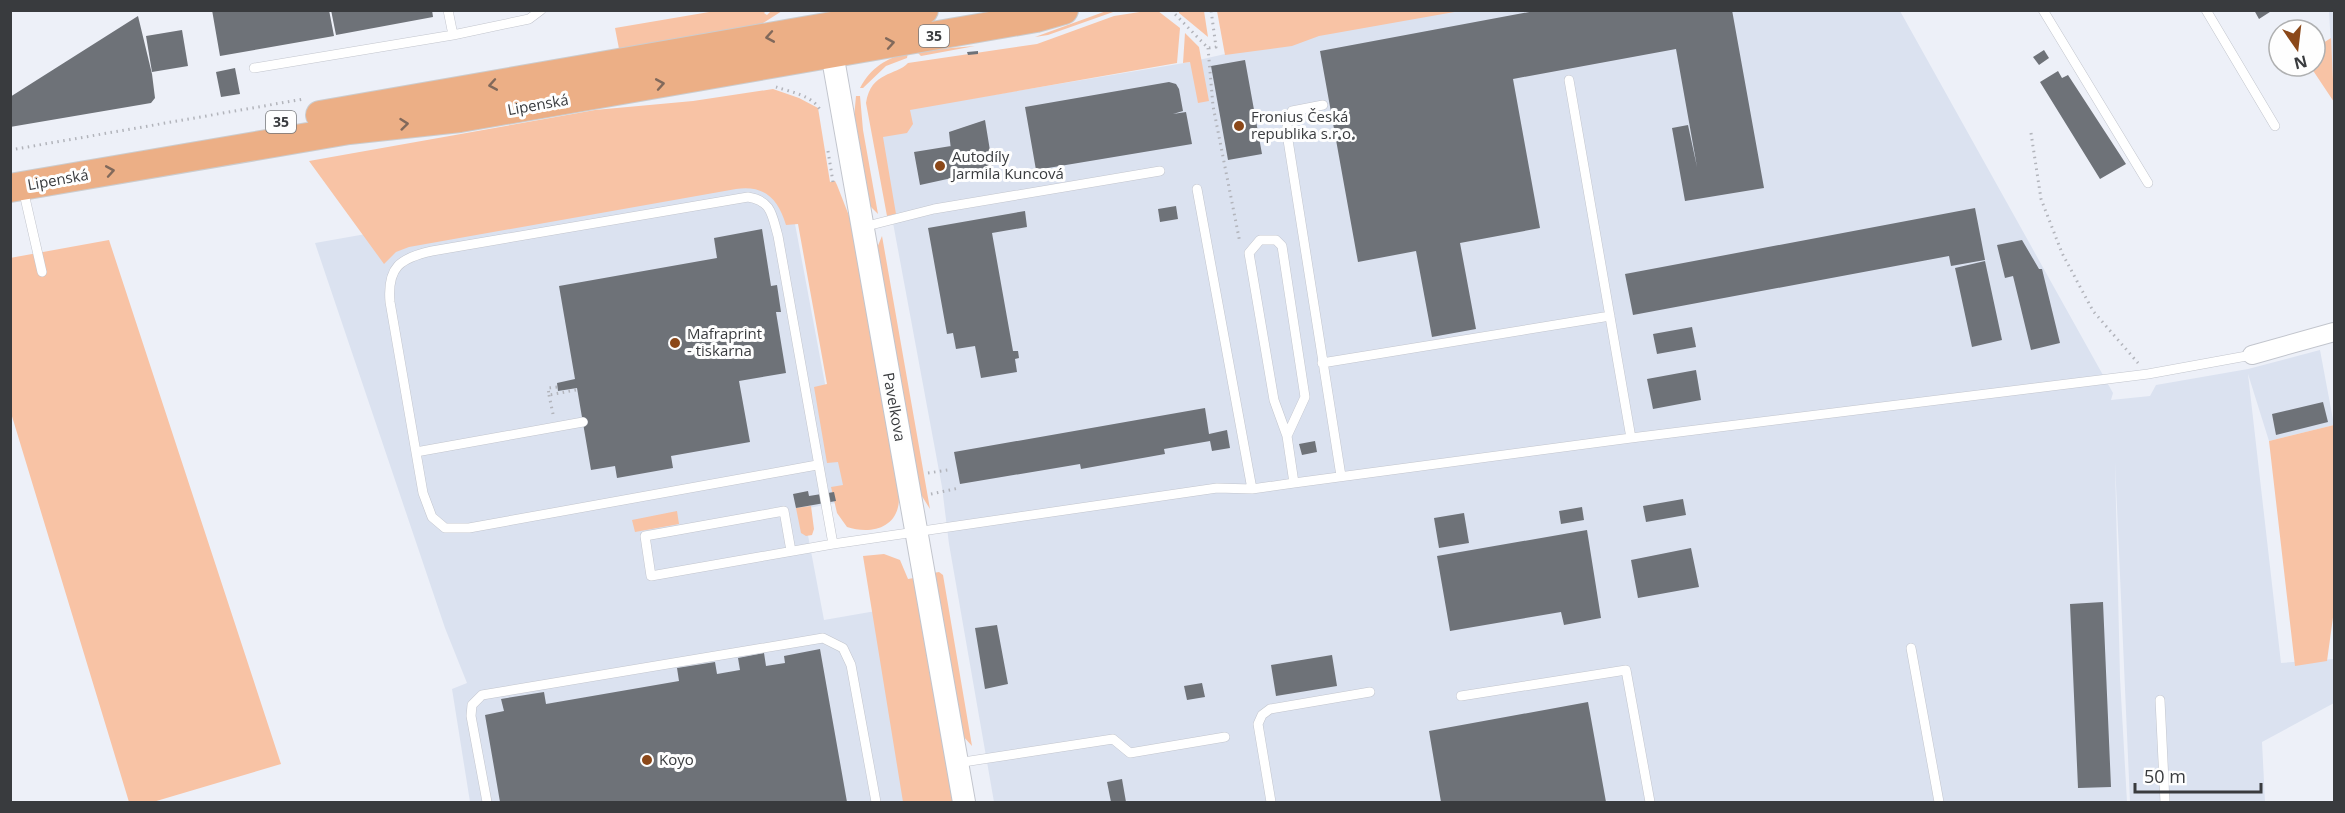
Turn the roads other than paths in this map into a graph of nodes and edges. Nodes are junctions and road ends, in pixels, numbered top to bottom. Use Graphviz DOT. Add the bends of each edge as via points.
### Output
graph roads {
  1 [pos="448,10"];
  2 [pos="541,10"];
  3 [pos="924,10"];
  4 [pos="1064,10"];
  5 [pos="2043,10"];
  6 [pos="2206,10"];
  7 [pos="828,30"];
  8 [pos="453,35"];
  9 [pos="254,68"];
  10 [pos="1569,80"];
  11 [pos="1323,105"];
  12 [pos="2275,126"];
  13 [pos="1160,171"];
  14 [pos="14,181"];
  15 [pos="2148,183"];
  16 [pos="1197,189"];
  17 [pos="862,227"];
  18 [pos="42,272"];
  19 [pos="1610,316"];
  20 [pos="2334,332"];
  21 [pos="2252,355"];
  22 [pos="1322,363"];
  23 [pos="583,422"];
  24 [pos="1287,436"];
  25 [pos="1631,438"];
  26 [pos="416,452"];
  27 [pos="818,465"];
  28 [pos="1341,476"];
  29 [pos="1294,483"];
  30 [pos="1252,489"];
  31 [pos="916,531"];
  32 [pos="833,544"];
  33 [pos="791,551"];
  34 [pos="1911,648"];
  35 [pos="1370,693"];
  36 [pos="1461,696"];
  37 [pos="2160,700"];
  38 [pos="1225,737"];
  39 [pos="957,763"];
  40 [pos="487,802"];
  41 [pos="876,802"];
  42 [pos="964,802"];
  43 [pos="1271,802"];
  44 [pos="1650,802"];
  45 [pos="1939,802"];
  46 [pos="2165,802"];
  1 -- 8 [label="lane"];
  2 -- 8 [label="lane" via="529,19"];
  3 -- 7 [label="main road, Lipenská / 35"];
  7 -- 4 [label="main road, Lipenská / 35, one-way"];
  5 -- 15 [label="lane"];
  6 -- 12 [label="lane"];
  7 -- 14 [label="main road, Lipenská / 35" via="460,118 349,130"];
  7 -- 17 [label="street, Pavelkova"];
  8 -- 9 [label="lane"];
  10 -- 19 [label="lane"];
  11 -- 22 [label="lane" via="1292,111 1287,121"];
  13 -- 17 [label="lane" via="934,209"];
  14 -- 18 [label="lane"];
  16 -- 30 [label="lane"];
  17 -- 31 [label="street, Pavelkova"];
  19 -- 22 [label="lane"];
  19 -- 25 [label="lane"];
  20 -- 21 [label="street"];
  21 -- 25 [label="lane" via="2148,374"];
  22 -- 28 [label="lane"];
  23 -- 26 [label="lane"];
  24 -- 24 [label="lane" via="1274,400 1249,252 1260,240 1276,240 1282,246 1305,397"];
  24 -- 29 [label="lane"];
  25 -- 28 [label="lane"];
  26 -- 27 [label="lane" via="427,508 437,524 452,529"];
  26 -- 27 [label="lane" via="388,287 391,275 407,258 748,197 761,200 772,209"];
  27 -- 32 [label="lane"];
  28 -- 29 [label="lane"];
  29 -- 30 [label="lane"];
  30 -- 31 [label="lane" via="1217,488"];
  31 -- 32 [label="lane"];
  31 -- 39 [label="street, Pavelkova"];
  32 -- 33 [label="lane"];
  33 -- 33 [label="lane" via="784,511 645,536 651,576"];
  34 -- 45 [label="lane"];
  35 -- 43 [label="lane" via="1270,709 1262,715 1258,724"];
  36 -- 44 [label="lane" via="1626,670"];
  37 -- 46 [label="lane"];
  38 -- 39 [label="lane" via="1130,753 1113,739"];
  39 -- 42 [label="street, Pavelkova"];
  40 -- 41 [label="lane" via="471,716 472,705 482,694 823,638 843,648 851,665"];
}
